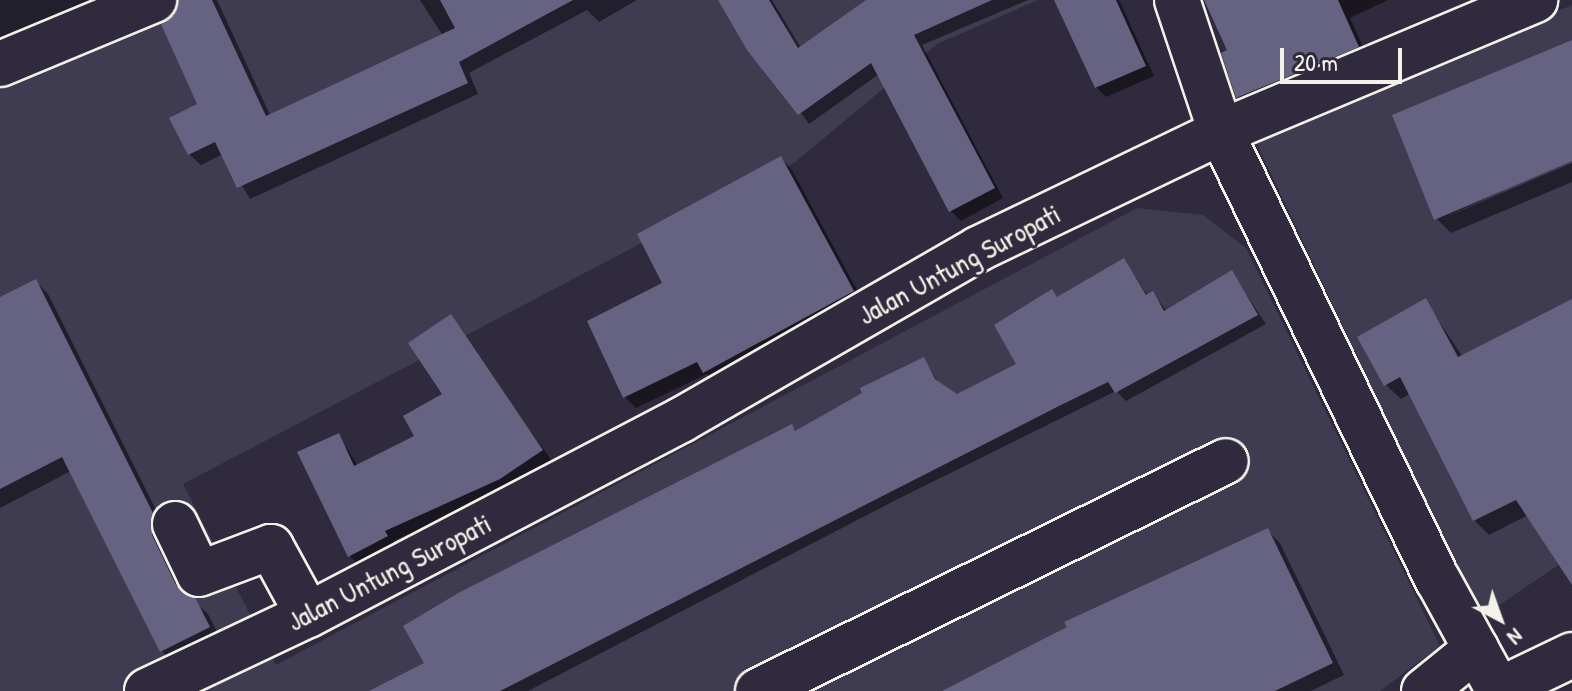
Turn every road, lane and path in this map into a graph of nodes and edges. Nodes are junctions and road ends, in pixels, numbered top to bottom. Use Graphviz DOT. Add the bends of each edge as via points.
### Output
graph roads {
  1 [pos="154,0"];
  2 [pos="1177,0"];
  3 [pos="1535,0"];
  4 [pos="0,64"];
  5 [pos="1221,132"];
  6 [pos="1226,461"];
  7 [pos="175,524"];
  8 [pos="308,615"];
  9 [pos="1476,649"];
  10 [pos="1572,655"];
  11 [pos="147,691"];
  12 [pos="758,691"];
  13 [pos="1424,691"];
  14 [pos="1499,691"];
  1 -- 4 [label="street"];
  2 -- 5 [label="street"];
  3 -- 5 [label="street, Jalan Untung Suropati"];
  5 -- 8 [label="street, Jalan Untung Suropati" via="978,249 681,420"];
  5 -- 9 [label="street"];
  6 -- 12 [label="street"];
  7 -- 8 [label="street" via="199,574 271,547"];
  8 -- 11 [label="street, Jalan Untung Suropati"];
  9 -- 13 [label="street"];
  9 -- 14 [label="street"];
  10 -- 14 [label="street"];
}
